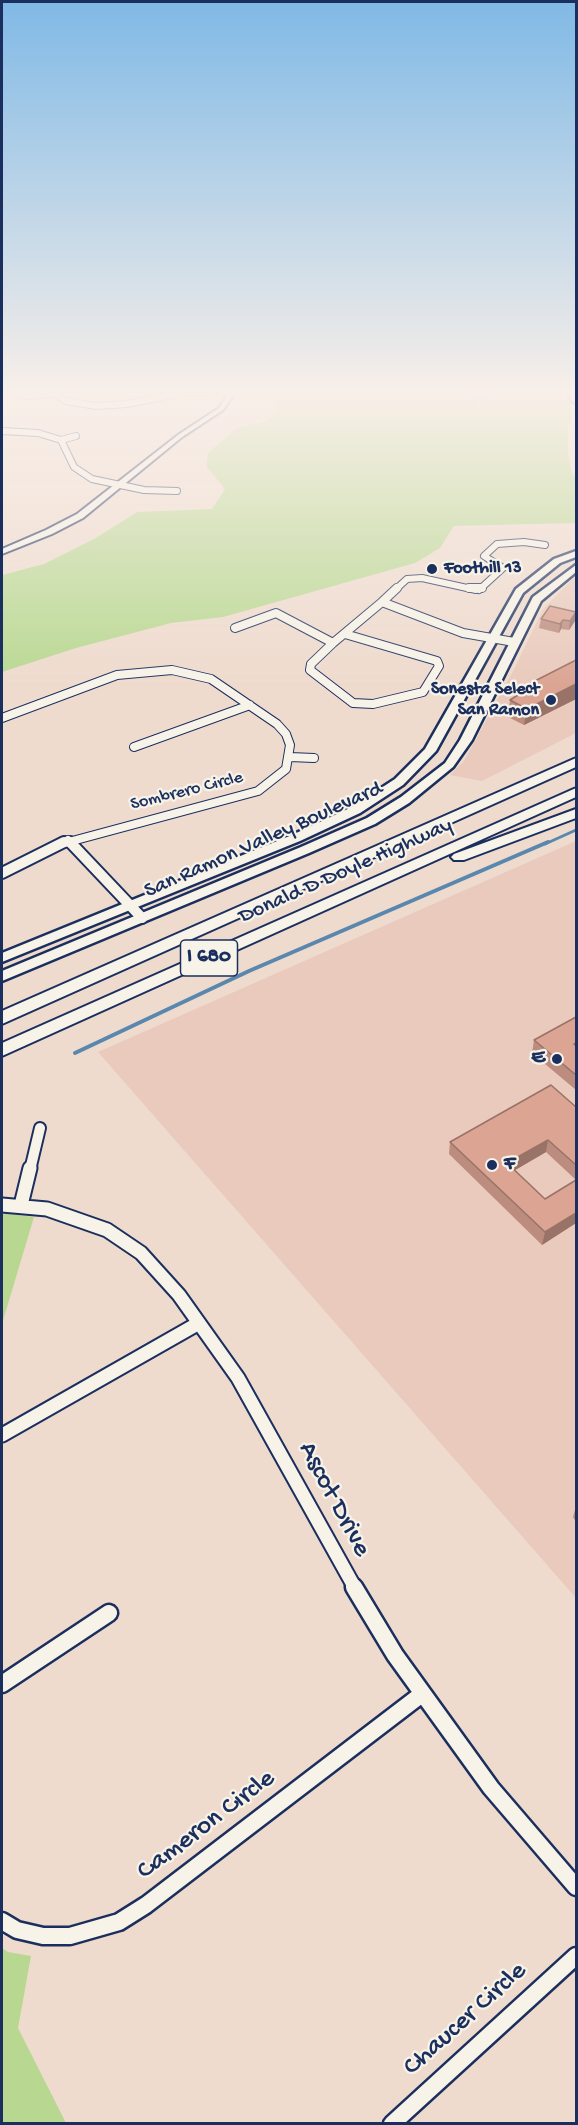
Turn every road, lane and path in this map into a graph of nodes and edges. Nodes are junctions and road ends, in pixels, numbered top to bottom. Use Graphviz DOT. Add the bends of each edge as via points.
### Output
graph roads {
  1 [pos="114,490"];
  2 [pos="167,490"];
  3 [pos="177,491"];
  4 [pos="545,545"];
  5 [pos="2,552"];
  6 [pos="576,554"];
  7 [pos="576,561"];
  8 [pos="576,568"];
  9 [pos="382,603"];
  10 [pos="236,628"];
  11 [pos="345,634"];
  12 [pos="491,638"];
  13 [pos="514,642"];
  14 [pos="333,643"];
  15 [pos="176,660"];
  16 [pos="172,670"];
  17 [pos="250,705"];
  18 [pos="2,718"];
  19 [pos="134,747"];
  20 [pos="290,757"];
  21 [pos="314,758"];
  22 [pos="576,762"];
  23 [pos="576,792"];
  24 [pos="576,813"];
  25 [pos="68,840"];
  26 [pos="416,865"];
  27 [pos="2,873"];
  28 [pos="130,905"];
  29 [pos="142,918"];
  30 [pos="2,958"];
  31 [pos="2,976"];
  32 [pos="2,1018"];
  33 [pos="2,1050"];
  34 [pos="40,1128"];
  35 [pos="2,1205"];
  36 [pos="21,1205"];
  37 [pos="199,1323"];
  38 [pos="2,1435"];
  39 [pos="109,1613"];
  40 [pos="2,1684"];
  41 [pos="422,1694"];
  42 [pos="576,1887"];
  43 [pos="2,1921"];
  44 [pos="576,1956"];
  45 [pos="392,2124"];
  1 -- 5 [label="street" via="80,516"];
  2 -- 3 [label="street"];
  4 -- 9 [label="street" via="497,544 484,556 503,568 478,590 415,578 402,582"];
  6 -- 12 [label="main road, San Ramon Valley Boulevard" via="557,561 519,591"];
  7 -- 8 [label="main road"];
  8 -- 13 [label="main road, San Ramon Valley Boulevard" via="537,599"];
  9 -- 11 [label="street"];
  9 -- 12 [label="street" via="463,633"];
  10 -- 14 [label="street" via="276,613"];
  11 -- 14 [label="street"];
  11 -- 14 [label="street" via="430,657 439,666 419,695 373,704 353,703 310,670"];
  12 -- 13 [label="street"];
  12 -- 28 [label="main road, San Ramon Valley Boulevard" via="430,751 399,782 356,810 296,838"];
  13 -- 29 [label="main road, San Ramon Valley Boulevard" via="466,740 437,776 371,821"];
  15 -- 16 [label="street"];
  16 -- 17 [label="street" via="211,679"];
  16 -- 18 [label="street" via="117,675"];
  17 -- 19 [label="street"];
  17 -- 20 [label="street" via="286,734"];
  20 -- 21 [label="street"];
  20 -- 25 [label="street, Sombrero Circle" via="286,769 258,791"];
  22 -- 32 [label="highway, Donald D Doyle Highway / I 680"];
  23 -- 26 [label="highway, Donald D Doyle Highway / I 680"];
  24 -- 26 [label="highway" via="446,862"];
  25 -- 27 [label="street, Sombrero Circle"];
  25 -- 28 [label="street"];
  26 -- 33 [label="highway, Donald D Doyle Highway / I 680"];
  28 -- 29 [label="street"];
  28 -- 30 [label="main road, San Ramon Valley Boulevard"];
  29 -- 31 [label="main road, San Ramon Valley Boulevard"];
  34 -- 36 [label="street"];
  35 -- 36 [label="street, Ascot Drive"];
  36 -- 37 [label="street, Ascot Drive" via="68,1214 124,1240 156,1268"];
  37 -- 38 [label="street"];
  37 -- 41 [label="street, Ascot Drive" via="255,1407 361,1601"];
  39 -- 40 [label="street"];
  41 -- 42 [label="street, Ascot Drive" via="491,1788"];
  41 -- 43 [label="street, Cameron Circle" via="119,1922 70,1936 44,1936 17,1930"];
  44 -- 45 [label="street, Chaucer Circle"];
}
